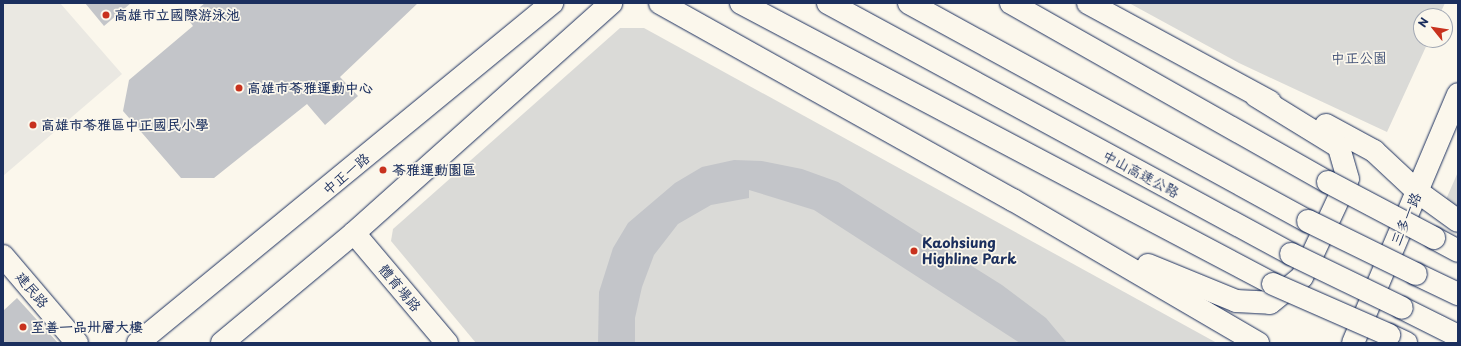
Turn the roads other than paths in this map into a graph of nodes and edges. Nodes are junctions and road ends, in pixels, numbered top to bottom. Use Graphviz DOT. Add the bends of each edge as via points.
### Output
graph roads {
  1 [pos="552,3"];
  2 [pos="611,3"];
  3 [pos="660,3"];
  4 [pos="742,3"];
  5 [pos="828,3"];
  6 [pos="909,3"];
  7 [pos="1011,3"];
  8 [pos="1088,3"];
  9 [pos="1458,94"];
  10 [pos="1256,96"];
  11 [pos="1418,192"];
  12 [pos="1013,200"];
  13 [pos="1458,221"];
  14 [pos="354,233"];
  15 [pos="1458,252"];
  16 [pos="3,256"];
  17 [pos="1458,294"];
  18 [pos="1458,336"];
  19 [pos="1397,339"];
  20 [pos="77,343"];
  21 [pos="138,343"];
  22 [pos="222,343"];
  23 [pos="447,343"];
  24 [pos="1258,343"];
  25 [pos="1353,343"];
  1 -- 21 [label="main road, 中正一路"];
  2 -- 14 [label="main road"];
  3 -- 12 [label="main road"];
  4 -- 19 [label="main road, bridge" via="1273,284"];
  5 -- 18 [label="main road, 中山高速公路, bridge" via="1291,254"];
  6 -- 17 [label="main road, bridge" via="1308,221"];
  7 -- 15 [label="main road, bridge" via="1328,182"];
  8 -- 10 [label="main road"];
  9 -- 11 [label="main road, 三多一路"];
  10 -- 11 [label="main road" via="1321,123 1374,151"];
  10 -- 12 [label="main road" via="1339,147 1348,179 1302,277 1270,303 1236,301 1156,269"];
  11 -- 13 [label="main road"];
  11 -- 25 [label="main road, 三多一路"];
  12 -- 24 [label="main road"];
  14 -- 22 [label="main road"];
  14 -- 23 [label="main road, 體育場路"];
  16 -- 20 [label="main road, 建民路"];
}
